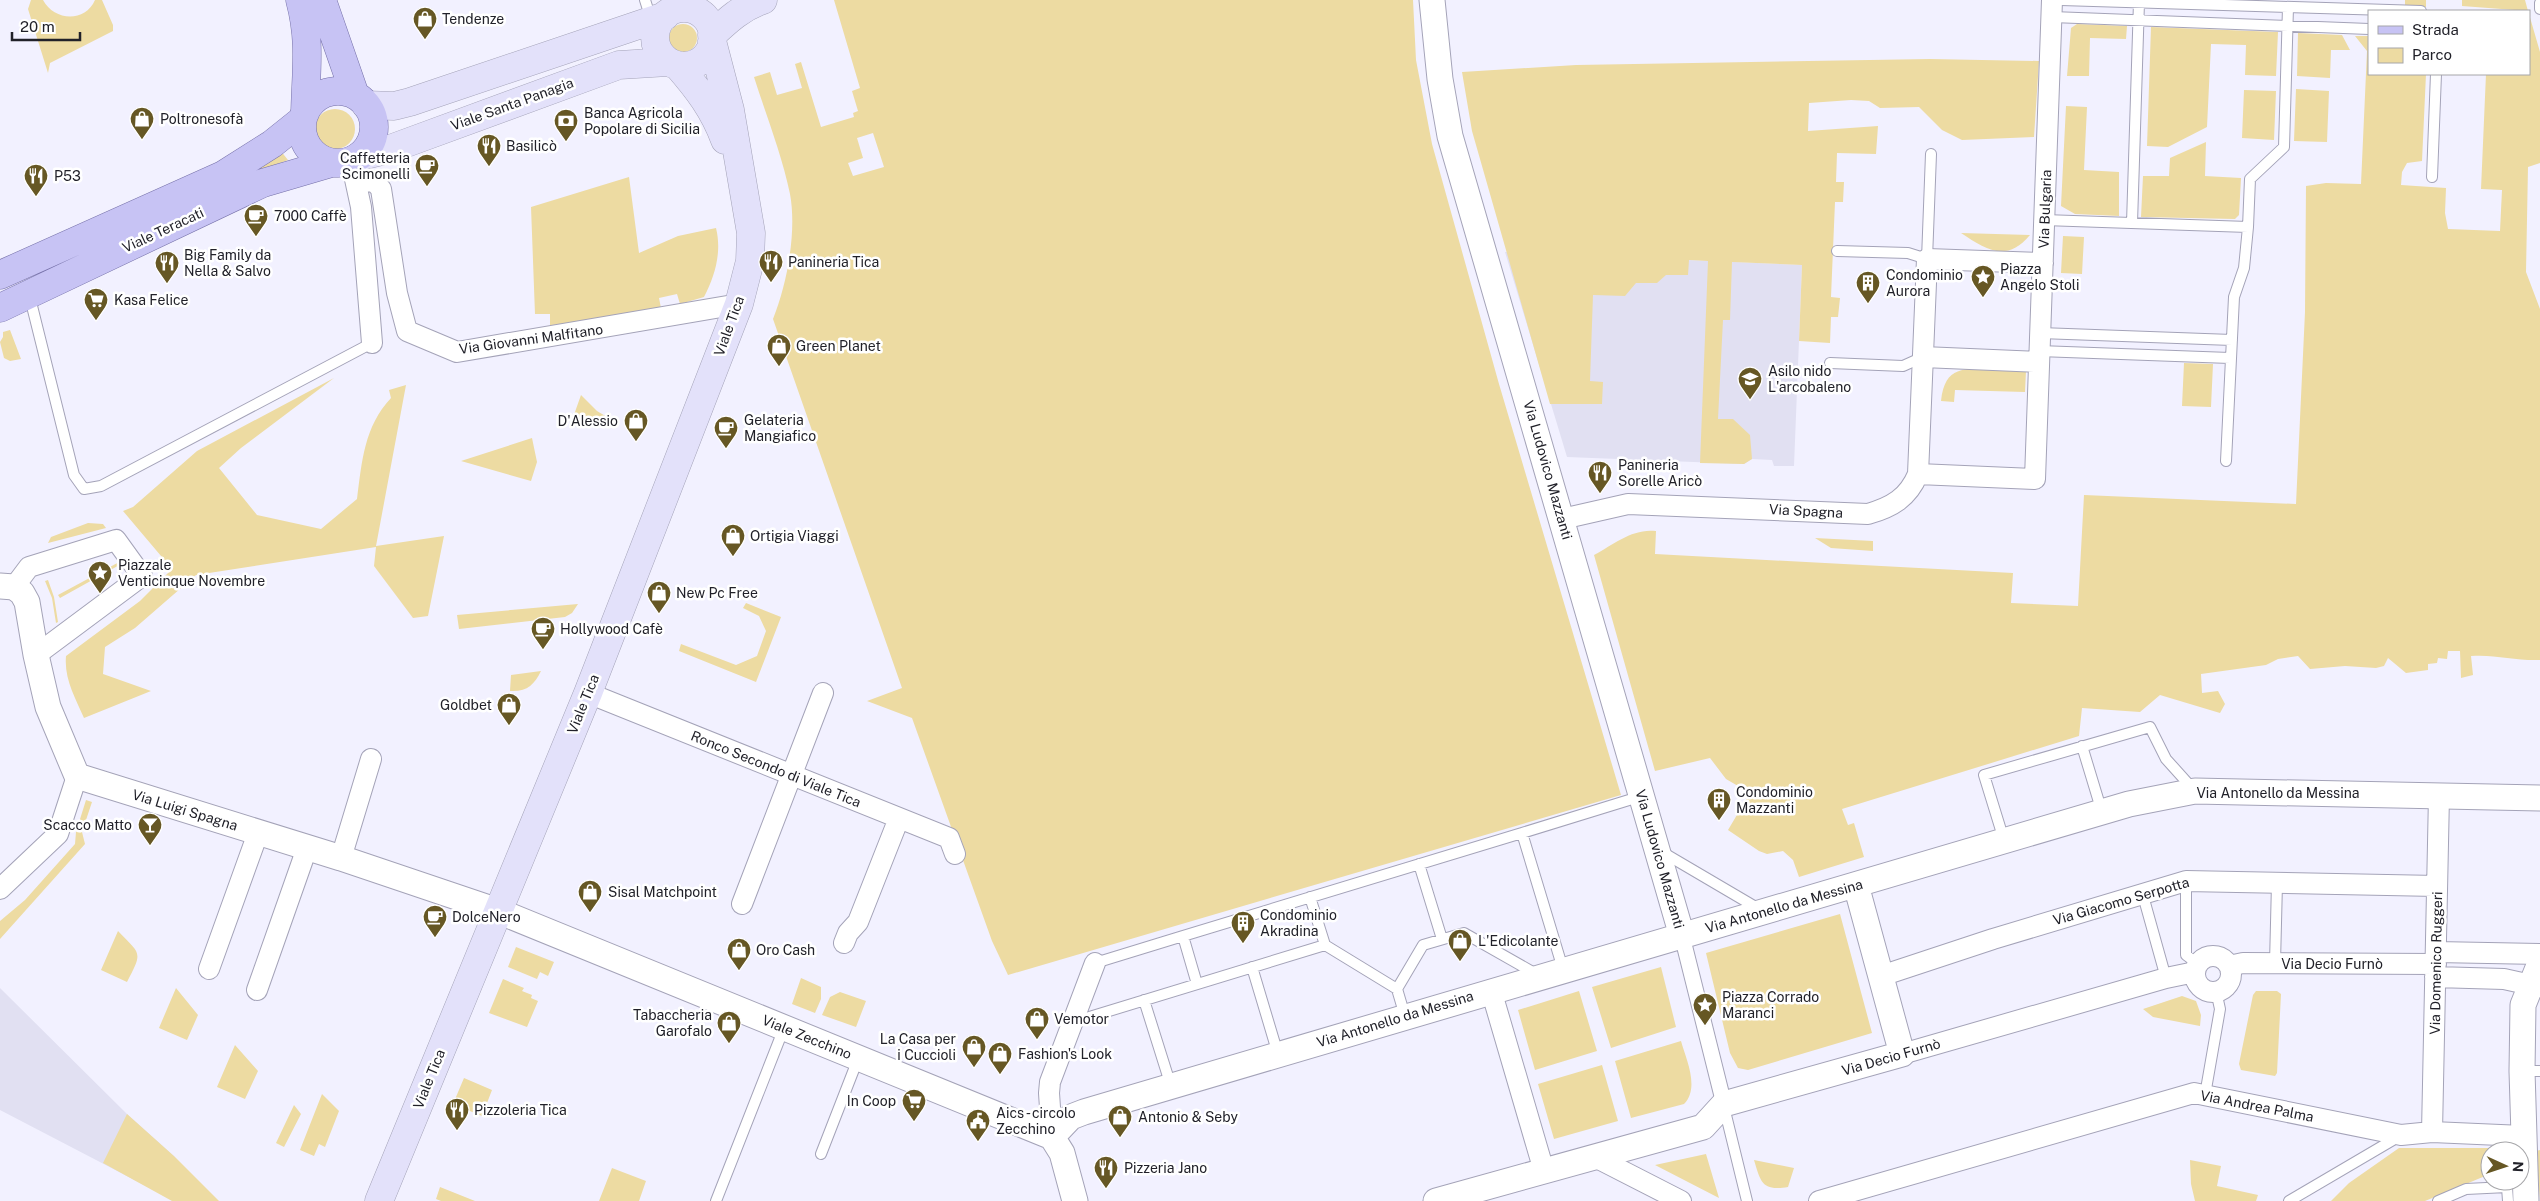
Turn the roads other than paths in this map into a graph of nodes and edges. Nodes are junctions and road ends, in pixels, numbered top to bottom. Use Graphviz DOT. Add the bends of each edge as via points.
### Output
graph roads {
  1 [pos="300,0"];
  2 [pos="322,0"];
  3 [pos="763,0"];
  4 [pos="1432,0"];
  5 [pos="2139,2"];
  6 [pos="2540,3"];
  7 [pos="2055,6"];
  8 [pos="2288,7"];
  9 [pos="674,8"];
  10 [pos="2540,9"];
  11 [pos="2388,10"];
  12 [pos="2138,20"];
  13 [pos="2287,26"];
  14 [pos="2368,29"];
  15 [pos="712,38"];
  16 [pos="672,64"];
  17 [pos="2436,75"];
  18 [pos="361,100"];
  19 [pos="303,117"];
  20 [pos="1931,154"];
  21 [pos="349,166"];
  22 [pos="2432,177"];
  23 [pos="746,198"];
  24 [pos="2044,220"];
  25 [pos="2132,223"];
  26 [pos="2248,227"];
  27 [pos="1837,251"];
  28 [pos="1927,259"];
  29 [pos="2043,263"];
  30 [pos="0,275"];
  31 [pos="29,293"];
  32 [pos="739,304"];
  33 [pos="0,308"];
  34 [pos="2232,340"];
  35 [pos="372,342"];
  36 [pos="2040,348"];
  37 [pos="1923,357"];
  38 [pos="2230,358"];
  39 [pos="1830,363"];
  40 [pos="2226,461"];
  41 [pos="1918,474"];
  42 [pos="1562,519"];
  43 [pos="7,587"];
  44 [pos="36,655"];
  45 [pos="588,693"];
  46 [pos="823,693"];
  47 [pos="2082,746"];
  48 [pos="371,759"];
  49 [pos="792,775"];
  50 [pos="76,776"];
  51 [pos="2195,791"];
  52 [pos="2439,795"];
  53 [pos="1642,796"];
  54 [pos="2540,798"];
  55 [pos="2102,812"];
  56 [pos="899,818"];
  57 [pos="258,833"];
  58 [pos="1522,833"];
  59 [pos="2004,840"];
  60 [pos="307,848"];
  61 [pos="1658,850"];
  62 [pos="955,854"];
  63 [pos="342,858"];
  64 [pos="1419,864"];
  65 [pos="2186,881"];
  66 [pos="2277,882"];
  67 [pos="1856,885"];
  68 [pos="2437,886"];
  69 [pos="0,889"];
  70 [pos="2142,892"];
  71 [pos="1310,898"];
  72 [pos="742,904"];
  73 [pos="498,911"];
  74 [pos="1764,912"];
  75 [pos="1182,936"];
  76 [pos="1682,936"];
  77 [pos="1442,939"];
  78 [pos="844,944"];
  79 [pos="1325,945"];
  80 [pos="2540,954"];
  81 [pos="2275,963"];
  82 [pos="1095,964"];
  83 [pos="2436,964"];
  84 [pos="2229,966"];
  85 [pos="1252,967"];
  86 [pos="2196,968"];
  87 [pos="209,969"];
  88 [pos="1563,969"];
  89 [pos="1892,972"];
  90 [pos="1539,976"];
  91 [pos="2166,978"];
  92 [pos="2537,978"];
  93 [pos="1197,984"];
  94 [pos="1396,989"];
  95 [pos="258,990"];
  96 [pos="1491,990"];
  97 [pos="2216,991"];
  98 [pos="1144,1000"];
  99 [pos="1405,1016"];
  100 [pos="1073,1022"];
  101 [pos="784,1028"];
  102 [pos="1278,1054"];
  103 [pos="1902,1054"];
  104 [pos="858,1058"];
  105 [pos="2531,1071"];
  106 [pos="1171,1086"];
  107 [pos="2205,1095"];
  108 [pos="1724,1104"];
  109 [pos="2432,1132"];
  110 [pos="2400,1135"];
  111 [pos="2523,1136"];
  112 [pos="1052,1137"];
  113 [pos="821,1154"];
  114 [pos="1597,1158"];
  115 [pos="1544,1172"];
  116 [pos="1468,1197"];
  117 [pos="378,1201"];
  118 [pos="716,1201"];
  119 [pos="1075,1201"];
  120 [pos="1436,1201"];
  121 [pos="1681,1201"];
  122 [pos="1747,1201"];
  123 [pos="1819,1201"];
  124 [pos="2289,1201"];
  125 [pos="2438,1201"];
  126 [pos="2508,1201"];
  127 [pos="2526,1201"];
  1 -- 19 [label="main road" via="308,48"];
  2 -- 18 [label="main road"];
  3 -- 15 [label="main road" via="740,11"];
  4 -- 42 [label="street, Via Ludovico Mazzanti" via="1450,136"];
  5 -- 7 [label="lane"];
  5 -- 8 [label="lane"];
  5 -- 12 [label="lane"];
  6 -- 10 [label="lane"];
  7 -- 12 [label="lane"];
  7 -- 24 [label="street, Via Bulgaria"];
  8 -- 11 [label="lane"];
  8 -- 13 [label="lane"];
  9 -- 15 [label="main road" via="705,18"];
  9 -- 16 [label="main road" via="656,28 655,36 658,51"];
  9 -- 18 [label="main road" via="410,102 394,106"];
  12 -- 13 [label="lane"];
  12 -- 25 [label="lane"];
  13 -- 14 [label="lane"];
  13 -- 26 [label="lane" via="2284,147 2250,179"];
  15 -- 16 [label="main road" via="707,54 701,60 693,65"];
  15 -- 23 [label="main road" via="730,110"];
  16 -- 21 [label="main road, Viale Santa Panagia" via="619,65"];
  16 -- 23 [label="main road" via="696,86 716,115"];
  17 -- 22 [label="lane"];
  18 -- 19 [label="main road" via="346,92 325,93 316,98"];
  18 -- 21 [label="main road" via="373,123 373,132 370,142"];
  19 -- 21 [label="main road" via="302,131 308,148 315,155"];
  19 -- 30 [label="main road, Viale Teracati" via="272,144 223,175"];
  20 -- 28 [label="lane"];
  21 -- 31 [label="main road, Viale Teracati" via="263,183"];
  21 -- 32 [label="street, Via Giovanni Malfitano" via="381,189 397,293 407,331 457,352"];
  21 -- 35 [label="street"];
  23 -- 32 [label="main road, Viale Tica" via="751,234 750,261"];
  24 -- 25 [label="lane"];
  24 -- 29 [label="street, Via Bulgaria"];
  25 -- 26 [label="lane"];
  26 -- 34 [label="lane" via="2244,268 2234,297"];
  27 -- 28 [label="lane" via="1908,253"];
  28 -- 29 [label="street"];
  28 -- 37 [label="street"];
  29 -- 36 [label="street, Via Bulgaria"];
  31 -- 33 [label="main road, Viale Teracati"];
  31 -- 35 [label="lane" via="74,475 84,489 101,486"];
  32 -- 45 [label="main road, Viale Tica"];
  34 -- 36 [label="lane"];
  34 -- 38 [label="lane"];
  36 -- 37 [label="street"];
  36 -- 38 [label="lane"];
  36 -- 41 [label="street, Via Bulgaria" via="2035,479"];
  37 -- 39 [label="lane" via="1903,366"];
  37 -- 41 [label="street"];
  38 -- 40 [label="lane"];
  41 -- 42 [label="street, Via Spagna" via="1901,500 1868,514 1628,504"];
  42 -- 53 [label="street, Via Ludovico Mazzanti"];
  43 -- 44 [label="street" via="22,593 27,602"];
  43 -- 44 [label="street" via="29,567 116,540 142,576"];
  44 -- 50 [label="street" via="48,707"];
  45 -- 49 [label="street, Ronco Secondo di Viale Tica"];
  45 -- 73 [label="main road, Viale Tica"];
  46 -- 49 [label="street"];
  47 -- 51 [label="lane" via="2150,727 2166,759"];
  47 -- 55 [label="lane"];
  47 -- 59 [label="lane" via="1984,775"];
  48 -- 63 [label="street"];
  49 -- 56 [label="street, Ronco Secondo di Viale Tica"];
  49 -- 72 [label="street"];
  50 -- 57 [label="street, Via Luigi Spagna"];
  50 -- 69 [label="street" via="58,834"];
  51 -- 52 [label="street, Via Antonello da Messina"];
  51 -- 55 [label="street, Via Antonello da Messina"];
  52 -- 54 [label="street, Via Antonello da Messina"];
  52 -- 68 [label="street, Via Domenico Ruggeri"];
  53 -- 58 [label="lane"];
  53 -- 61 [label="street, Via Ludovico Mazzanti"];
  55 -- 59 [label="street, Via Antonello da Messina"];
  56 -- 62 [label="street, Ronco Secondo di Viale Tica" via="949,838"];
  56 -- 78 [label="street" via="858,922 848,933"];
  57 -- 60 [label="street, Via Luigi Spagna"];
  57 -- 87 [label="street"];
  58 -- 64 [label="lane"];
  58 -- 88 [label="lane"];
  59 -- 67 [label="street, Via Antonello da Messina"];
  60 -- 63 [label="street, Via Luigi Spagna"];
  60 -- 95 [label="street"];
  61 -- 74 [label="lane"];
  61 -- 76 [label="street, Via Ludovico Mazzanti"];
  63 -- 73 [label="street, Via Luigi Spagna"];
  64 -- 71 [label="lane"];
  64 -- 77 [label="lane"];
  65 -- 66 [label="street, Via Giacomo Serpotta"];
  65 -- 70 [label="street, Via Giacomo Serpotta"];
  65 -- 86 [label="lane" via="2186,955"];
  66 -- 68 [label="street, Via Giacomo Serpotta"];
  66 -- 81 [label="lane"];
  67 -- 74 [label="street, Via Antonello da Messina"];
  67 -- 89 [label="street"];
  68 -- 83 [label="street, Via Domenico Ruggeri"];
  70 -- 89 [label="street, Via Giacomo Serpotta"];
  70 -- 91 [label="lane"];
  71 -- 75 [label="lane"];
  71 -- 79 [label="lane"];
  73 -- 101 [label="street, Viale Zecchino"];
  73 -- 117 [label="main road, Viale Tica"];
  74 -- 76 [label="street, Via Antonello da Messina"];
  75 -- 82 [label="lane"];
  75 -- 93 [label="lane"];
  76 -- 88 [label="street, Via Antonello da Messina"];
  76 -- 108 [label="street"];
  77 -- 90 [label="lane" via="1464,933"];
  77 -- 94 [label="lane" via="1423,945"];
  79 -- 85 [label="lane"];
  79 -- 94 [label="lane"];
  80 -- 83 [label="street"];
  81 -- 83 [label="street, Via Decio Furnò"];
  81 -- 84 [label="street, Via Decio Furnò" via="2243,962"];
  82 -- 100 [label="street"];
  83 -- 92 [label="street" via="2504,979"];
  83 -- 109 [label="street, Via Domenico Ruggeri"];
  84 -- 86 [label="street" via="2214,956 2205,958"];
  84 -- 97 [label="street" via="2227,984"];
  85 -- 93 [label="lane"];
  85 -- 102 [label="lane"];
  86 -- 91 [label="street, Via Decio Furnò"];
  86 -- 97 [label="street" via="2197,982 2203,988"];
  88 -- 90 [label="street, Via Antonello da Messina"];
  89 -- 103 [label="street"];
  90 -- 96 [label="street, Via Antonello da Messina"];
  91 -- 103 [label="street, Via Decio Furnò"];
  92 -- 105 [label="street" via="2523,1006"];
  93 -- 98 [label="lane"];
  94 -- 99 [label="lane"];
  96 -- 99 [label="street, Via Antonello da Messina"];
  96 -- 115 [label="street"];
  97 -- 107 [label="lane" via="2220,1009"];
  98 -- 100 [label="lane"];
  98 -- 106 [label="lane"];
  99 -- 102 [label="street, Via Antonello da Messina"];
  100 -- 112 [label="street" via="1050,1082"];
  101 -- 104 [label="street, Viale Zecchino"];
  101 -- 118 [label="lane"];
  102 -- 106 [label="street, Via Antonello da Messina"];
  103 -- 108 [label="street, Via Decio Furnò"];
  104 -- 112 [label="street, Viale Zecchino"];
  104 -- 113 [label="lane"];
  105 -- 111 [label="street"];
  106 -- 112 [label="street, Via Antonello da Messina" via="1071,1116"];
  107 -- 110 [label="street, Via Andrea Palma"];
  107 -- 123 [label="street, Via Andrea Palma" via="2194,1093"];
  108 -- 114 [label="street" via="1703,1127"];
  108 -- 122 [label="lane"];
  109 -- 110 [label="street, Via Andrea Palma"];
  109 -- 111 [label="street, Via Andrea Palma"];
  110 -- 124 [label="lane"];
  111 -- 127 [label="street"];
  112 -- 119 [label="street" via="1062,1153"];
  114 -- 115 [label="street"];
  114 -- 121 [label="street"];
  115 -- 116 [label="street"];
  116 -- 120 [label="street"];
  125 -- 126 [label="lane" via="2466,1189 2507,1187"];
}
